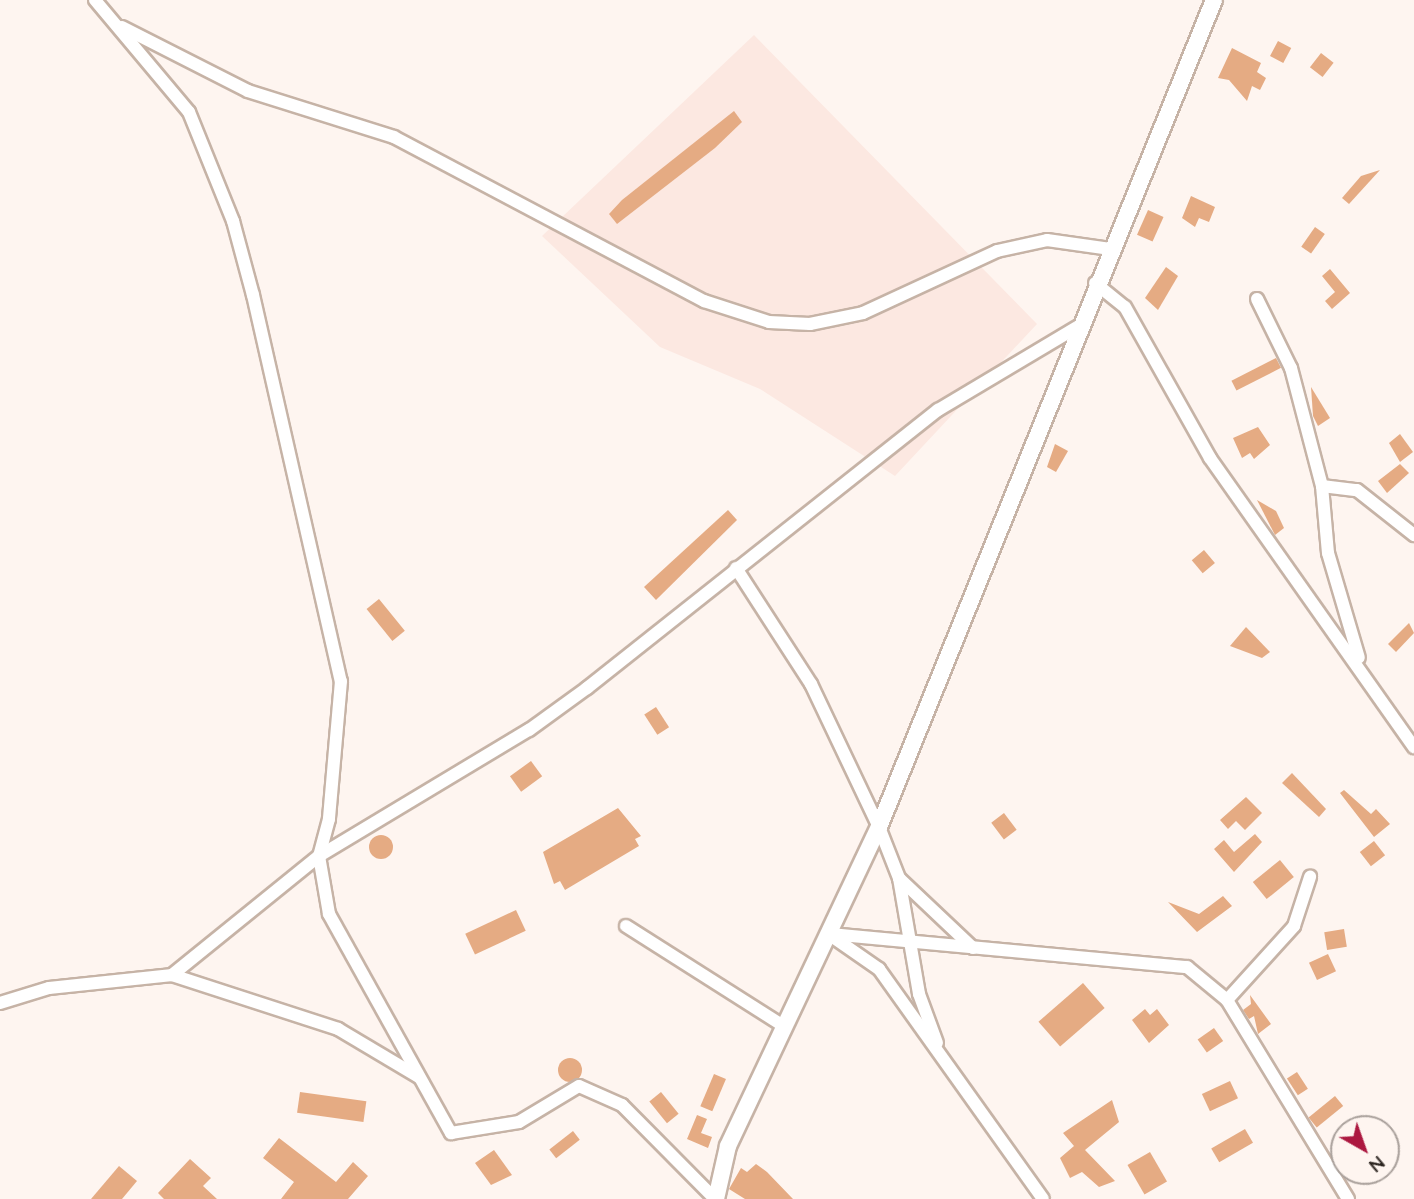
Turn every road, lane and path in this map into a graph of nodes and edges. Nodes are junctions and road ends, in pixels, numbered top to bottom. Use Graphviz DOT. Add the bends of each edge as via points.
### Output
graph roads {
  1 [pos="95,0"];
  2 [pos="1214,0"];
  3 [pos="116,24"];
  4 [pos="1110,249"];
  5 [pos="1095,283"];
  6 [pos="1257,299"];
  7 [pos="1077,327"];
  8 [pos="1322,486"];
  9 [pos="1414,536"];
  10 [pos="736,568"];
  11 [pos="1362,668"];
  12 [pos="1414,747"];
  13 [pos="879,827"];
  14 [pos="319,856"];
  15 [pos="1310,877"];
  16 [pos="899,878"];
  17 [pos="626,926"];
  18 [pos="830,934"];
  19 [pos="909,941"];
  20 [pos="973,948"];
  21 [pos="172,975"];
  22 [pos="1227,1000"];
  23 [pos="0,1003"];
  24 [pos="785,1027"];
  25 [pos="937,1043"];
  26 [pos="419,1077"];
  27 [pos="716,1199"];
  28 [pos="1043,1199"];
  29 [pos="1348,1199"];
  1 -- 3 [label="street"];
  2 -- 4 [label="main road"];
  3 -- 4 [label="street" via="248,91 394,137 704,301 769,322 810,324 863,313 997,251 1034,243"];
  3 -- 14 [label="street" via="189,112 206,145 237,234 304,500 341,681 329,819"];
  4 -- 5 [label="main road"];
  5 -- 7 [label="main road"];
  5 -- 11 [label="street" via="1125,307 1209,458"];
  6 -- 8 [label="street" via="1280,334"];
  7 -- 10 [label="street" via="938,410"];
  7 -- 13 [label="main road"];
  8 -- 9 [label="street" via="1357,490"];
  8 -- 11 [label="street" via="1328,553"];
  10 -- 13 [label="street" via="811,684"];
  10 -- 14 [label="street" via="529,730"];
  11 -- 12 [label="street"];
  13 -- 16 [label="street"];
  13 -- 18 [label="main road"];
  14 -- 21 [label="street"];
  14 -- 26 [label="street" via="329,914"];
  15 -- 22 [label="street" via="1294,926"];
  16 -- 19 [label="street"];
  16 -- 20 [label="street"];
  17 -- 24 [label="street"];
  18 -- 19 [label="street"];
  18 -- 24 [label="main road"];
  18 -- 25 [label="street" via="880,969"];
  19 -- 20 [label="street"];
  19 -- 25 [label="street"];
  20 -- 22 [label="street" via="1187,967"];
  21 -- 23 [label="street" via="49,988"];
  21 -- 26 [label="street" via="338,1029"];
  22 -- 29 [label="street"];
  24 -- 27 [label="main road" via="728,1146"];
  25 -- 28 [label="street"];
  26 -- 27 [label="street" via="451,1133 519,1122 579,1086 622,1105"];
}
